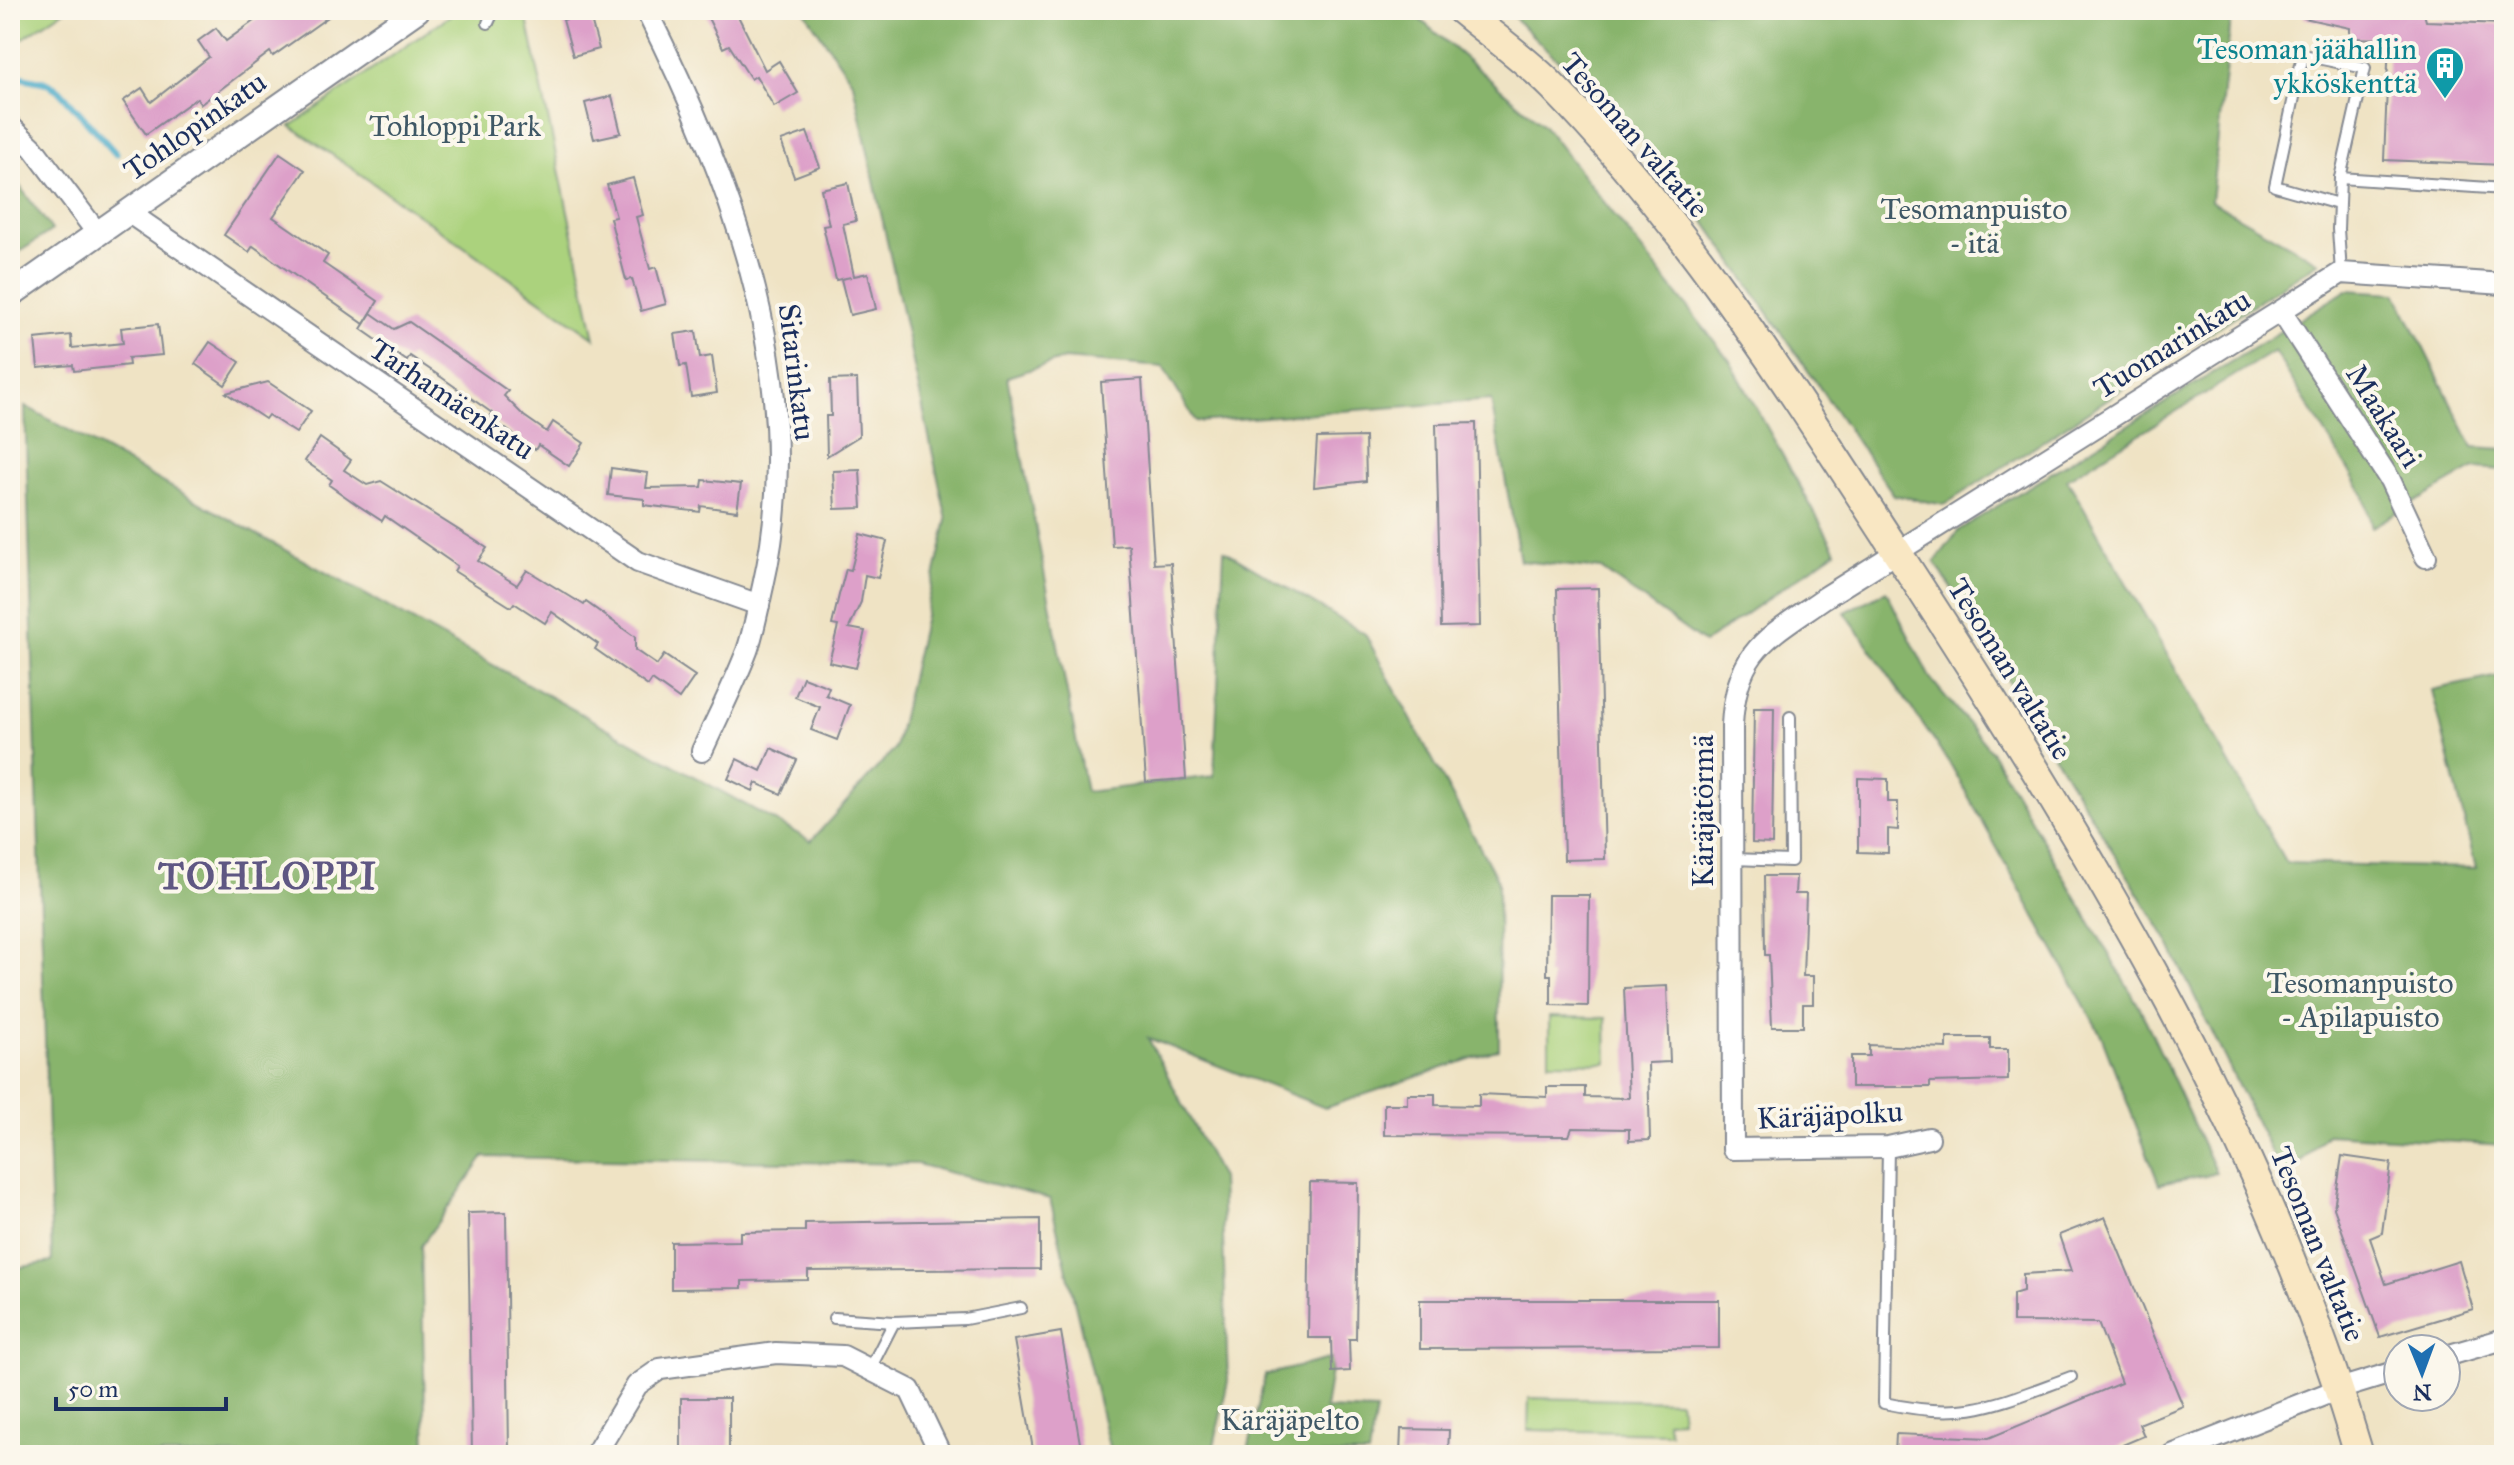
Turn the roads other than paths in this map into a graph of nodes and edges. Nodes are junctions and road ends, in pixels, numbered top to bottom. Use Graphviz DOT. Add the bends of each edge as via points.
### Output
graph roads {
  1 [pos="417,10"];
  2 [pos="494,10"];
  3 [pos="646,10"];
  4 [pos="1461,10"];
  5 [pos="488,23"];
  6 [pos="10,126"];
  7 [pos="2340,178"];
  8 [pos="2504,189"];
  9 [pos="2338,204"];
  10 [pos="128,212"];
  11 [pos="98,234"];
  12 [pos="2341,273"];
  13 [pos="2504,284"];
  14 [pos="10,295"];
  15 [pos="2281,311"];
  16 [pos="1897,552"];
  17 [pos="2426,557"];
  18 [pos="759,605"];
  19 [pos="1790,717"];
  20 [pos="702,751"];
  21 [pos="1733,859"];
  22 [pos="1929,1138"];
  23 [pos="1888,1147"];
  24 [pos="1733,1149"];
  25 [pos="1021,1308"];
  26 [pos="834,1318"];
  27 [pos="894,1322"];
  28 [pos="2504,1339"];
  29 [pos="2462,1351"];
  30 [pos="870,1369"];
  31 [pos="2382,1376"];
  32 [pos="2071,1377"];
  33 [pos="2339,1389"];
  34 [pos="595,1455"];
  35 [pos="941,1455"];
  36 [pos="2172,1455"];
  37 [pos="2359,1455"];
  1 -- 10 [label="street, Tohlopinkatu"];
  2 -- 5 [label="lane"];
  3 -- 18 [label="street, Sitarinkatu" via="730,206 769,347 779,442 777,511"];
  4 -- 16 [label="main road, Tesoman valtatie" via="1551,85 1630,173 1703,264"];
  6 -- 11 [label="street"];
  7 -- 8 [label="lane"];
  7 -- 9 [label="lane"];
  7 -- 9 [label="lane" via="2365,68 2303,55 2275,186"];
  9 -- 12 [label="lane"];
  10 -- 11 [label="street, Tohlopinkatu"];
  10 -- 18 [label="street, Tarhamäenkatu" via="638,562"];
  11 -- 14 [label="street, Tohlopinkatu"];
  12 -- 13 [label="street"];
  12 -- 15 [label="street, Tuomarinkatu"];
  15 -- 16 [label="street, Tuomarinkatu"];
  15 -- 17 [label="street, Maakaari" via="2390,480"];
  16 -- 21 [label="street, Käräjätörmä" via="1771,636 1740,674 1732,725"];
  16 -- 33 [label="main road, Tesoman valtatie" via="2103,887 2189,1043 2250,1164"];
  18 -- 20 [label="street, Sitarinkatu" via="747,650"];
  19 -- 21 [label="lane" via="1791,861"];
  21 -- 24 [label="street, Käräjätörmä"];
  22 -- 23 [label="street, Käräjäpolku"];
  23 -- 24 [label="street, Käräjäpolku"];
  23 -- 32 [label="lane" via="1884,1403 1929,1413 1967,1413"];
  25 -- 27 [label="lane" via="965,1319"];
  26 -- 27 [label="lane"];
  27 -- 30 [label="lane"];
  28 -- 29 [label="street"];
  30 -- 34 [label="street" via="843,1356 776,1353 660,1369 637,1385"];
  30 -- 35 [label="street" via="910,1390"];
  31 -- 33 [label="street"];
  33 -- 36 [label="street"];
  33 -- 37 [label="main road, Tesoman valtatie"];
}
